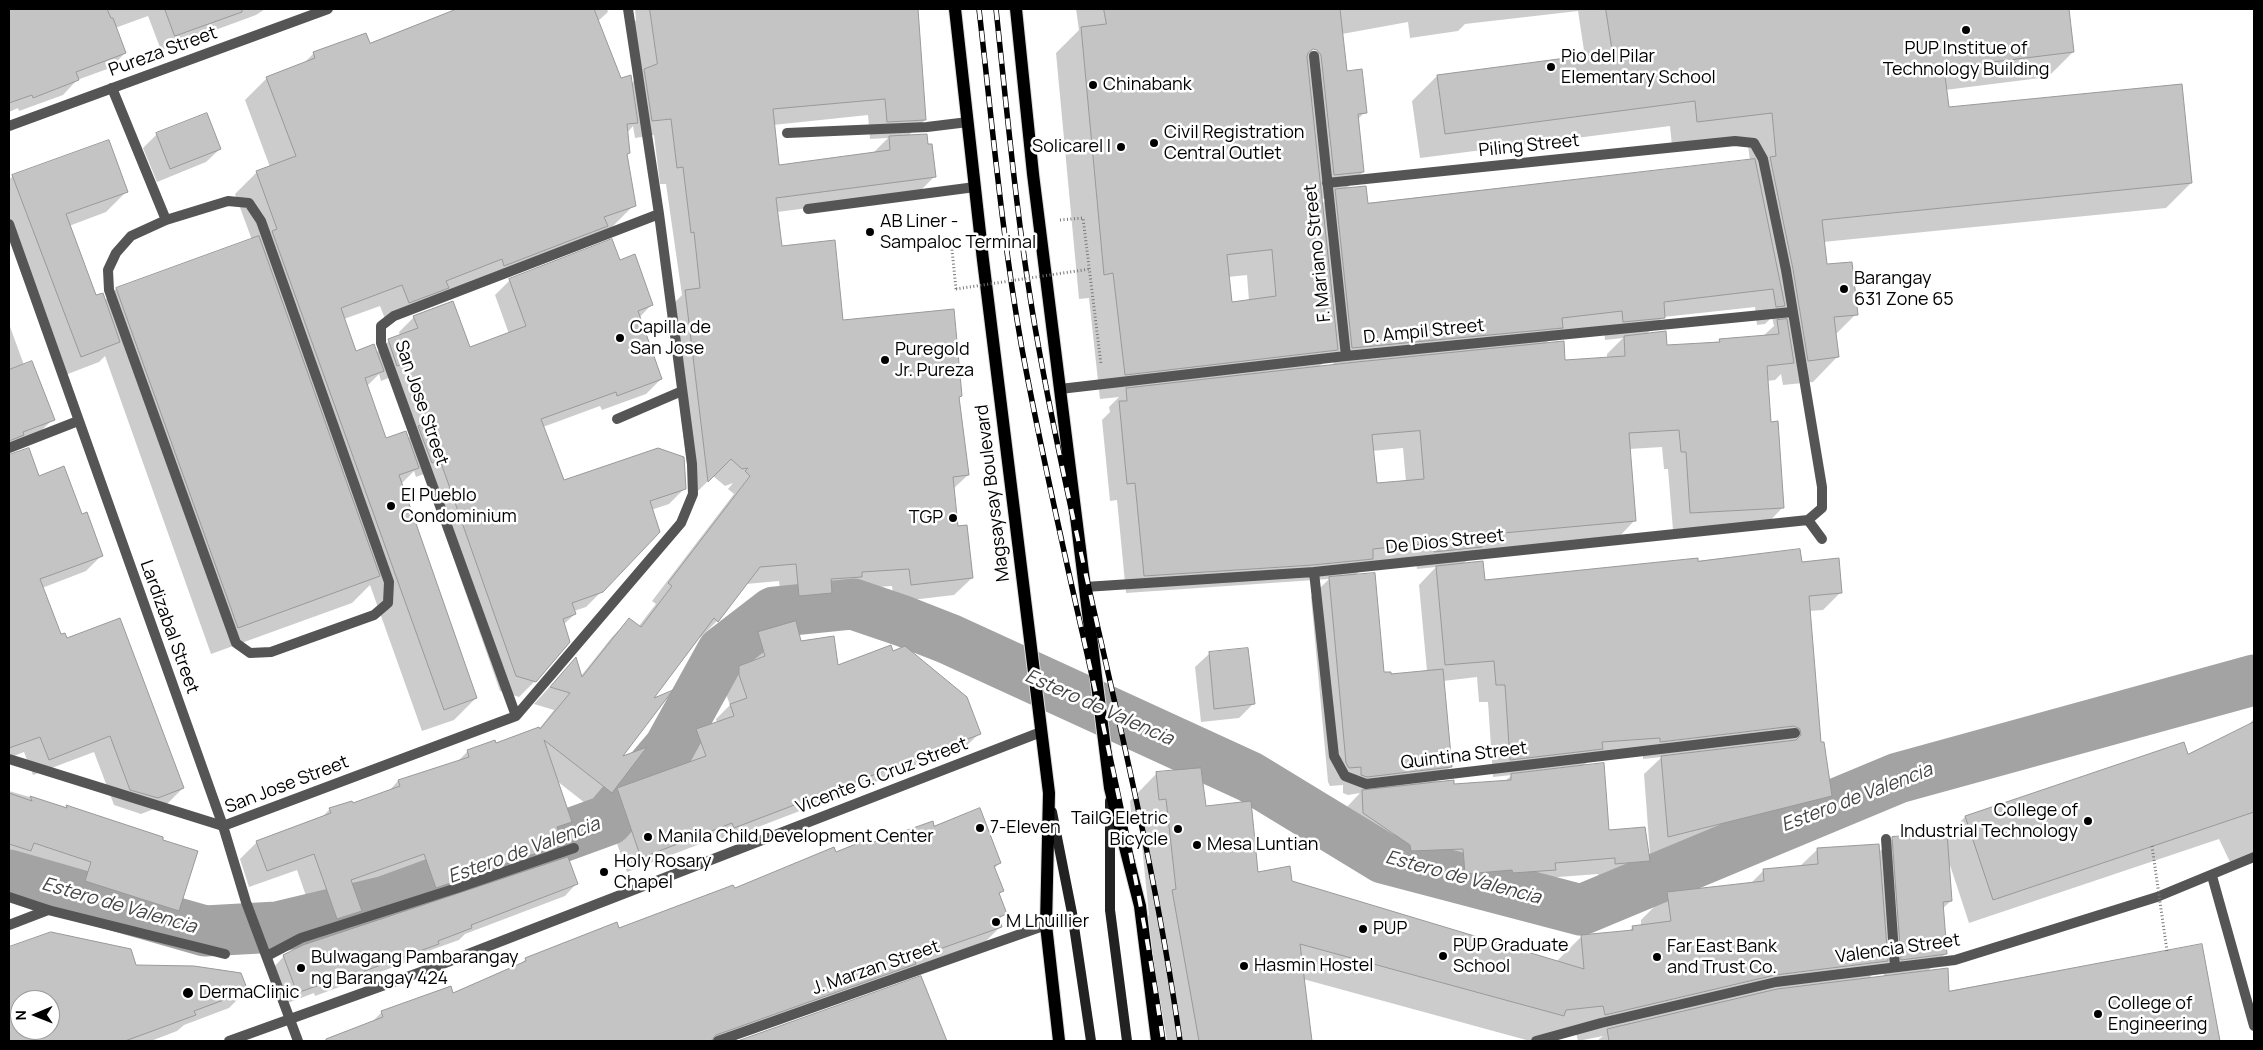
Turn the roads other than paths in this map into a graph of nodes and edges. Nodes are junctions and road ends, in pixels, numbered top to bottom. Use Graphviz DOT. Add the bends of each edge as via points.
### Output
graph roads {
  1 [pos="328,9"];
  2 [pos="628,9"];
  3 [pos="955,9"];
  4 [pos="1016,9"];
  5 [pos="1314,56"];
  6 [pos="112,88"];
  7 [pos="968,122"];
  8 [pos="9,126"];
  9 [pos="787,133"];
  10 [pos="1327,183"];
  11 [pos="975,187"];
  12 [pos="808,209"];
  13 [pos="659,214"];
  14 [pos="166,220"];
  15 [pos="9,224"];
  16 [pos="1792,312"];
  17 [pos="1346,356"];
  18 [pos="1060,389"];
  19 [pos="682,391"];
  20 [pos="617,420"];
  21 [pos="78,421"];
  22 [pos="9,448"];
  23 [pos="1808,520"];
  24 [pos="1822,539"];
  25 [pos="1314,572"];
  26 [pos="1085,588"];
  27 [pos="516,716"];
  28 [pos="1041,732"];
  29 [pos="1795,733"];
  30 [pos="9,758"];
  31 [pos="1110,788"];
  32 [pos="1049,794"];
  33 [pos="223,826"];
  34 [pos="1886,839"];
  35 [pos="574,848"];
  36 [pos="2254,857"];
  37 [pos="2212,876"];
  38 [pos="9,897"];
  39 [pos="48,910"];
  40 [pos="9,925"];
  41 [pos="1046,925"];
  42 [pos="265,951"];
  43 [pos="224,954"];
  44 [pos="1895,967"];
  45 [pos="290,1019"];
  46 [pos="2254,1026"];
  47 [pos="229,1041"];
  48 [pos="298,1041"];
  49 [pos="718,1041"];
  50 [pos="1058,1041"];
  51 [pos="1091,1041"];
  52 [pos="1128,1041"];
  53 [pos="1156,1041"];
  54 [pos="1536,1041"];
  1 -- 6 [label="street, Pureza Street"];
  2 -- 13 [label="street, San Jose Street"];
  3 -- 7 [label="main road, Magsaysay Boulevard"];
  4 -- 18 [label="main road"];
  5 -- 10 [label="street, F. Mariano Street"];
  6 -- 8 [label="street, Pureza Street"];
  6 -- 14 [label="street"];
  7 -- 9 [label="street" via="927,127"];
  7 -- 11 [label="main road, Magsaysay Boulevard"];
  10 -- 16 [label="street, Piling Street" via="1735,141 1754,143 1763,159"];
  10 -- 17 [label="street, F. Mariano Street"];
  11 -- 12 [label="street"];
  11 -- 28 [label="main road, Magsaysay Boulevard"];
  13 -- 19 [label="street, San Jose Street"];
  13 -- 27 [label="street, San Jose Street" via="394,316 381,326 381,343"];
  14 -- 14 [label="street" via="228,202 249,203 261,221 389,582 388,603 374,615 270,652 250,653 236,643 109,290 108,270 116,253 131,236"];
  15 -- 21 [label="street, Lardizabal Street"];
  16 -- 17 [label="street, D. Ampil Street"];
  16 -- 23 [label="street" via="1822,487 1822,508"];
  17 -- 18 [label="street, D. Ampil Street"];
  18 -- 26 [label="main road"];
  19 -- 20 [label="street"];
  19 -- 27 [label="street, San Jose Street" via="693,494 681,523"];
  21 -- 22 [label="street"];
  21 -- 33 [label="street, Lardizabal Street"];
  23 -- 24 [label="street"];
  23 -- 25 [label="street, De Dios Street"];
  25 -- 26 [label="street, De Dios Street"];
  25 -- 29 [label="street, Quintina Street" via="1334,756 1345,776 1366,784"];
  26 -- 31 [label="main road"];
  27 -- 33 [label="street, San Jose Street"];
  28 -- 32 [label="main road, Magsaysay Boulevard"];
  28 -- 45 [label="street, Vicente G. Cruz Street" via="432,968"];
  30 -- 33 [label="street, San Jose Street"];
  31 -- 52 [label="main road" via="1110,910"];
  31 -- 53 [label="main road" via="1140,906"];
  32 -- 41 [label="main road, Magsaysay Boulevard"];
  32 -- 51 [label="main road, Magsaysay Boulevard" via="1072,913"];
  33 -- 42 [label="street, Lardizabal Street"];
  34 -- 44 [label="street"];
  35 -- 42 [label="street"];
  36 -- 37 [label="street, Valencia Street"];
  37 -- 44 [label="street, Valencia Street" via="2158,897 1955,960"];
  37 -- 46 [label="street"];
  38 -- 39 [label="street"];
  39 -- 40 [label="street"];
  39 -- 43 [label="street"];
  41 -- 49 [label="street, J. Marzan Street"];
  41 -- 50 [label="main road, Magsaysay Boulevard"];
  42 -- 45 [label="street, Lardizabal Street"];
  44 -- 54 [label="street, Valencia Street" via="1776,982"];
  45 -- 47 [label="street, Vicente G. Cruz Street"];
  45 -- 48 [label="street, Lardizabal Street"];
}
